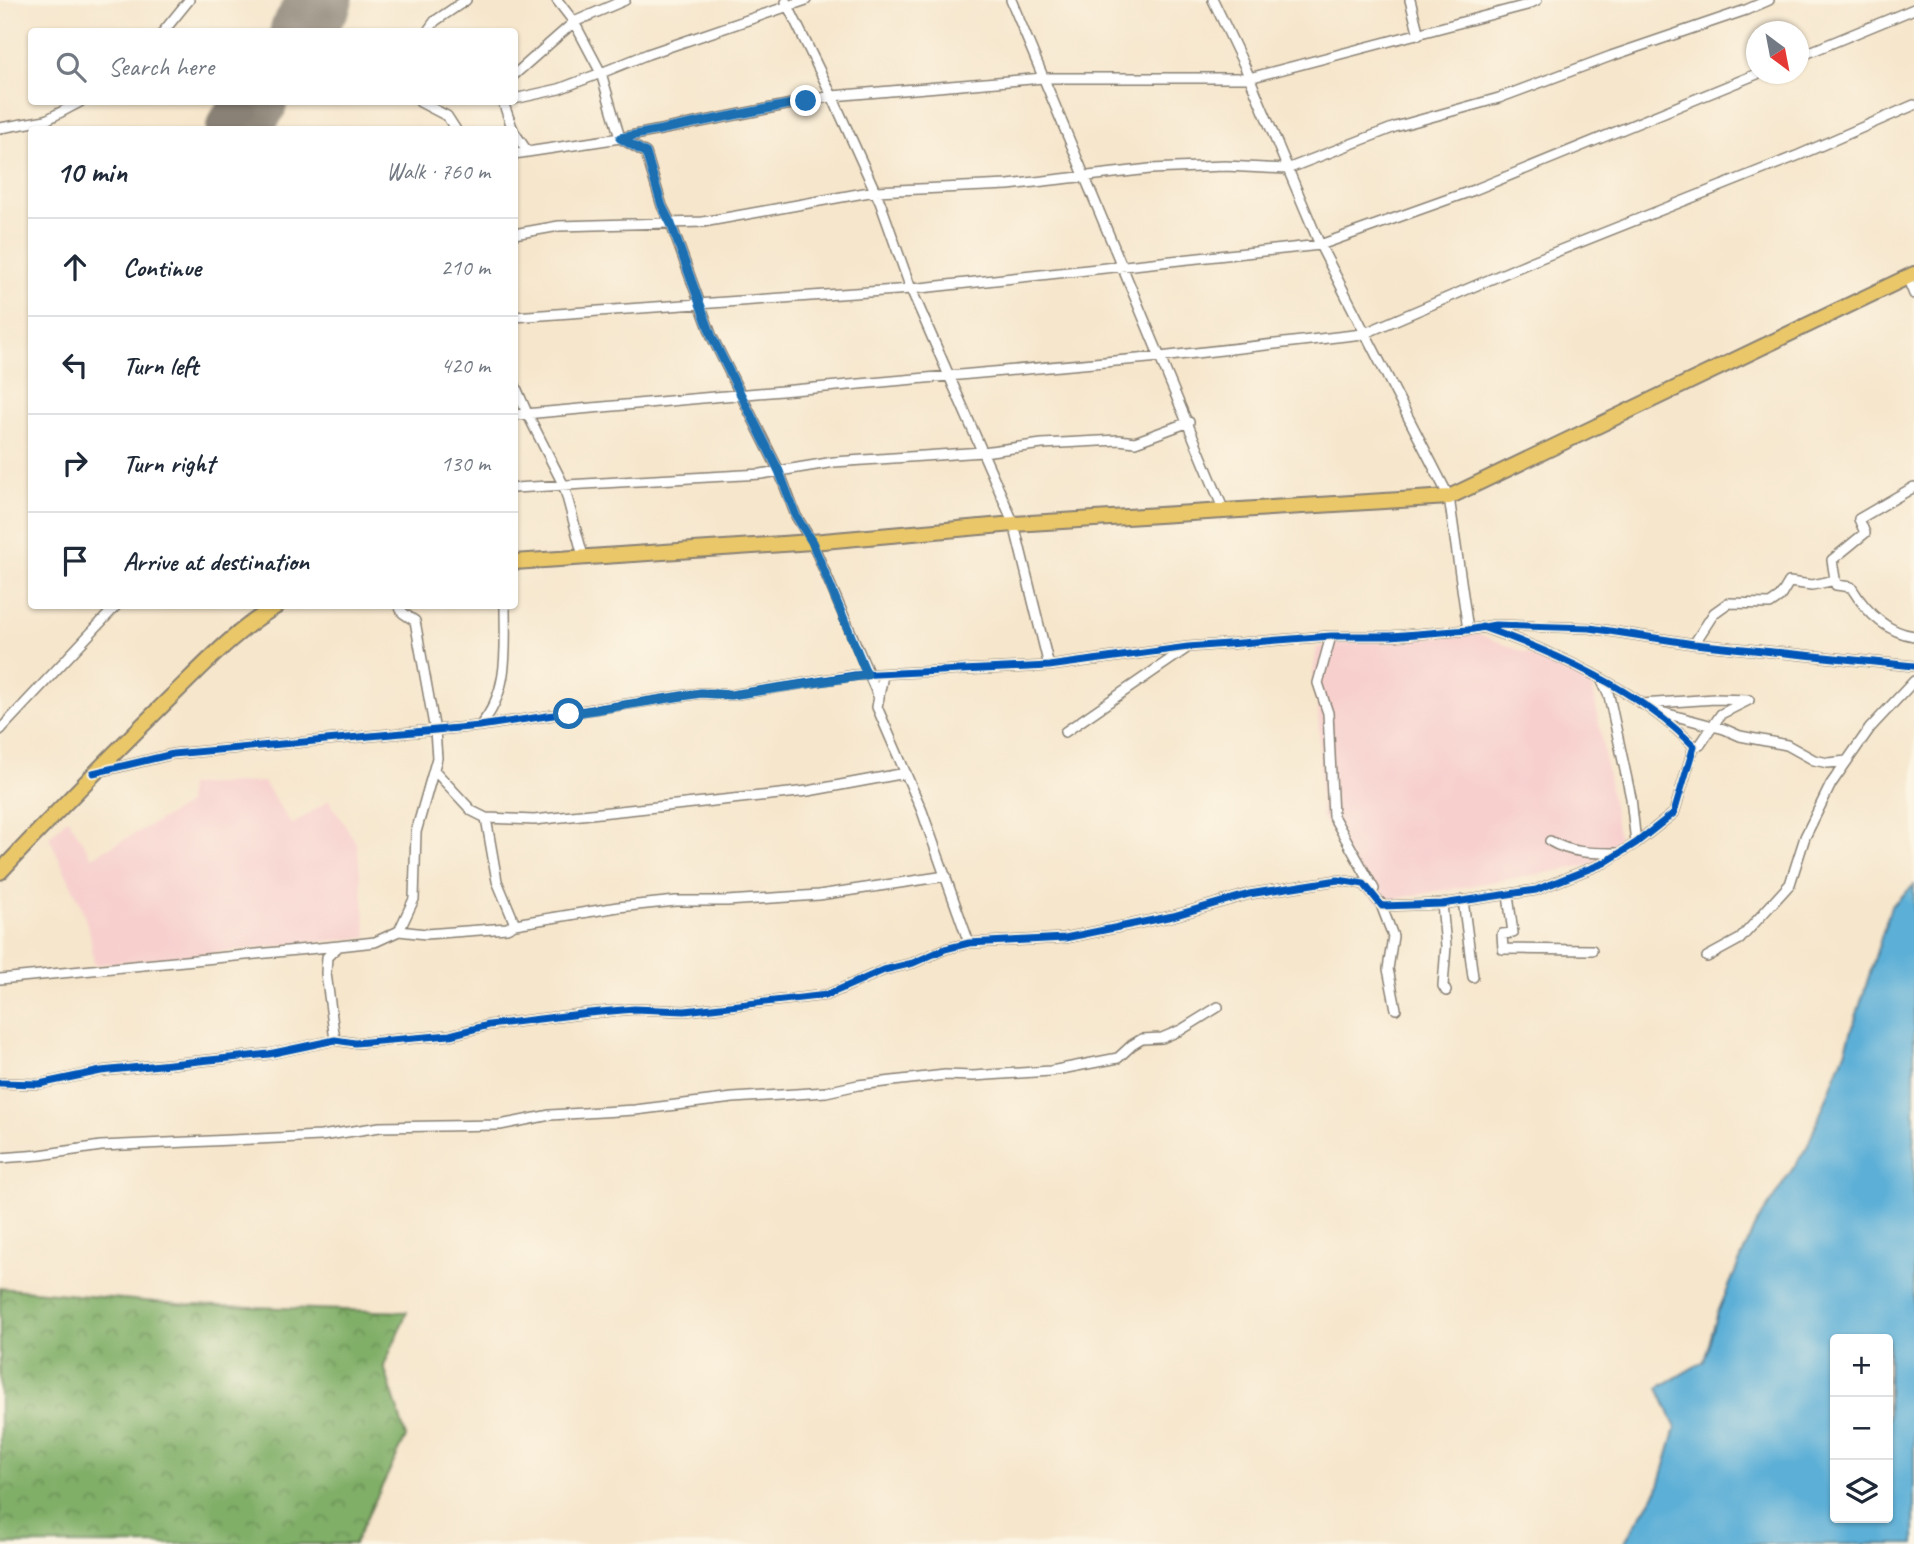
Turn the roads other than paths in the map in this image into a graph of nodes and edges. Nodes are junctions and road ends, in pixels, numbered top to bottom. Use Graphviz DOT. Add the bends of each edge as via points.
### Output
graph roads {
  1 [pos="189,0"];
  2 [pos="466,0"];
  3 [pos="557,0"];
  4 [pos="625,0"];
  5 [pos="806,0"];
  6 [pos="1011,0"];
  7 [pos="1213,0"];
  8 [pos="1410,0"];
  9 [pos="1537,0"];
  10 [pos="1769,0"];
  11 [pos="786,3"];
  12 [pos="1914,9"];
  13 [pos="574,22"];
  14 [pos="166,28"];
  15 [pos="430,28"];
  16 [pos="1419,35"];
  17 [pos="1809,52"];
  18 [pos="518,71"];
  19 [pos="601,73"];
  20 [pos="1043,78"];
  21 [pos="1249,78"];
  22 [pos="1746,79"];
  23 [pos="832,96"];
  24 [pos="518,98"];
  25 [pos="74,105"];
  26 [pos="426,105"];
  27 [pos="504,105"];
  28 [pos="1914,105"];
  29 [pos="453,126"];
  30 [pos="512,126"];
  31 [pos="0,128"];
  32 [pos="518,137"];
  33 [pos="620,138"];
  34 [pos="527,150"];
  35 [pos="518,153"];
  36 [pos="1287,169"];
  37 [pos="1084,178"];
  38 [pos="875,191"];
  39 [pos="671,224"];
  40 [pos="518,233"];
  41 [pos="1320,245"];
  42 [pos="1123,266"];
  43 [pos="1910,275"];
  44 [pos="911,289"];
  45 [pos="1914,294"];
  46 [pos="700,304"];
  47 [pos="518,317"];
  48 [pos="1363,334"];
  49 [pos="1160,357"];
  50 [pos="949,376"];
  51 [pos="518,393"];
  52 [pos="741,394"];
  53 [pos="527,414"];
  54 [pos="518,415"];
  55 [pos="1189,422"];
  56 [pos="983,452"];
  57 [pos="779,471"];
  58 [pos="564,486"];
  59 [pos="1914,486"];
  60 [pos="518,488"];
  61 [pos="1448,497"];
  62 [pos="1224,511"];
  63 [pos="1014,524"];
  64 [pos="812,542"];
  65 [pos="583,556"];
  66 [pos="518,562"];
  67 [pos="1835,580"];
  68 [pos="113,609"];
  69 [pos="271,609"];
  70 [pos="401,609"];
  71 [pos="505,609"];
  72 [pos="1482,627"];
  73 [pos="1468,630"];
  74 [pos="1332,636"];
  75 [pos="1914,636"];
  76 [pos="1694,644"];
  77 [pos="1188,647"];
  78 [pos="1049,666"];
  79 [pos="1914,666"];
  80 [pos="883,674"];
  81 [pos="867,675"];
  82 [pos="1601,680"];
  83 [pos="1914,681"];
  84 [pos="879,698"];
  85 [pos="1645,707"];
  86 [pos="480,726"];
  87 [pos="1713,726"];
  88 [pos="0,730"];
  89 [pos="435,731"];
  90 [pos="1065,732"];
  91 [pos="1694,746"];
  92 [pos="1847,761"];
  93 [pos="434,770"];
  94 [pos="93,773"];
  95 [pos="906,773"];
  96 [pos="486,818"];
  97 [pos="1550,841"];
  98 [pos="1636,843"];
  99 [pos="1620,853"];
  100 [pos="0,872"];
  101 [pos="946,876"];
  102 [pos="1508,895"];
  103 [pos="1464,900"];
  104 [pos="1442,904"];
  105 [pos="1382,906"];
  106 [pos="515,924"];
  107 [pos="399,931"];
  108 [pos="969,943"];
  109 [pos="339,946"];
  110 [pos="1592,950"];
  111 [pos="1707,957"];
  112 [pos="1473,977"];
  113 [pos="0,979"];
  114 [pos="1446,990"];
  115 [pos="1218,1007"];
  116 [pos="1396,1009"];
  117 [pos="335,1040"];
  118 [pos="0,1083"];
  119 [pos="0,1158"];
  1 -- 14 [label="street"];
  2 -- 15 [label="street"];
  3 -- 13 [label="street"];
  4 -- 13 [label="street"];
  5 -- 11 [label="street"];
  6 -- 20 [label="street"];
  7 -- 21 [label="street"];
  8 -- 16 [label="street"];
  9 -- 16 [label="street"];
  10 -- 36 [label="street" via="1499,98 1395,127"];
  11 -- 19 [label="street"];
  11 -- 23 [label="street"];
  12 -- 17 [label="street"];
  13 -- 18 [label="street"];
  13 -- 19 [label="street"];
  16 -- 21 [label="street"];
  19 -- 24 [label="street"];
  19 -- 33 [label="street"];
  20 -- 21 [label="street"];
  20 -- 23 [label="street"];
  20 -- 37 [label="street"];
  21 -- 36 [label="street"];
  22 -- 41 [label="street" via="1474,190"];
  23 -- 33 [label="street"];
  23 -- 38 [label="street"];
  25 -- 31 [label="street" via="46,120"];
  26 -- 29 [label="street" via="447,116"];
  27 -- 30 [label="street"];
  28 -- 48 [label="street"];
  32 -- 34 [label="street"];
  33 -- 34 [label="street"];
  33 -- 39 [label="street" via="646,153"];
  34 -- 35 [label="street"];
  36 -- 37 [label="street" via="1150,169"];
  36 -- 41 [label="street"];
  37 -- 38 [label="street"];
  37 -- 42 [label="street"];
  38 -- 39 [label="street"];
  38 -- 44 [label="street"];
  39 -- 40 [label="street" via="559,226"];
  39 -- 46 [label="street"];
  41 -- 42 [label="street"];
  41 -- 48 [label="street"];
  42 -- 44 [label="street"];
  42 -- 49 [label="street"];
  43 -- 45 [label="street"];
  43 -- 61 [label="main road"];
  44 -- 46 [label="street"];
  44 -- 50 [label="street"];
  46 -- 47 [label="street"];
  46 -- 52 [label="street"];
  48 -- 49 [label="street"];
  48 -- 61 [label="street"];
  49 -- 50 [label="street"];
  49 -- 55 [label="street"];
  50 -- 52 [label="street"];
  50 -- 56 [label="street"];
  51 -- 53 [label="street"];
  52 -- 53 [label="street"];
  52 -- 57 [label="street"];
  53 -- 54 [label="street"];
  53 -- 58 [label="street"];
  55 -- 56 [label="street" via="1135,442 1042,444"];
  55 -- 62 [label="street"];
  56 -- 57 [label="street" via="834,462"];
  56 -- 63 [label="street"];
  57 -- 58 [label="street"];
  57 -- 64 [label="street" via="796,516"];
  58 -- 60 [label="street"];
  58 -- 65 [label="street"];
  59 -- 67 [label="street" via="1859,519 1866,533 1832,559"];
  61 -- 62 [label="main road"];
  61 -- 73 [label="street"];
  62 -- 63 [label="main road"];
  63 -- 64 [label="main road"];
  63 -- 78 [label="street"];
  64 -- 65 [label="main road"];
  64 -- 81 [label="street"];
  65 -- 66 [label="main road"];
  67 -- 75 [label="street" via="1836,585 1851,587 1862,605 1888,628"];
  67 -- 76 [label="street" via="1812,585 1789,582 1770,604 1728,603 1714,613"];
  68 -- 88 [label="street"];
  69 -- 94 [label="main road" via="221,648"];
  70 -- 89 [label="street" via="415,621"];
  71 -- 86 [label="street" via="506,660 500,689"];
  72 -- 73 [label="street"];
  72 -- 76 [label="street" via="1590,628"];
  72 -- 82 [label="street" via="1534,645"];
  73 -- 74 [label="street"];
  74 -- 77 [label="street"];
  74 -- 105 [label="street" via="1318,684 1328,713 1333,816"];
  76 -- 79 [label="street"];
  77 -- 78 [label="street"];
  77 -- 90 [label="street"];
  78 -- 80 [label="street"];
  80 -- 81 [label="street"];
  80 -- 84 [label="street"];
  81 -- 84 [label="street"];
  81 -- 86 [label="street" via="731,695 701,693"];
  82 -- 85 [label="street"];
  82 -- 98 [label="street" via="1609,696 1631,798"];
  83 -- 92 [label="street" via="1870,728"];
  84 -- 95 [label="street" via="877,707"];
  85 -- 87 [label="street"];
  85 -- 87 [label="street" via="1749,700 1721,714"];
  85 -- 91 [label="street" via="1674,725"];
  86 -- 89 [label="street"];
  87 -- 91 [label="street" via="1700,745"];
  87 -- 92 [label="street" via="1787,745 1828,764"];
  89 -- 93 [label="street"];
  89 -- 94 [label="street" via="173,754"];
  91 -- 98 [label="street" via="1674,813"];
  92 -- 111 [label="street" via="1805,837 1790,884 1740,939"];
  93 -- 96 [label="street" via="472,811"];
  93 -- 107 [label="street" via="416,832 414,899"];
  94 -- 100 [label="main road"];
  95 -- 96 [label="street" via="808,791 534,820"];
  95 -- 101 [label="street"];
  96 -- 106 [label="street" via="497,881"];
  97 -- 99 [label="street" via="1578,852"];
  98 -- 99 [label="street"];
  99 -- 102 [label="street" via="1552,884"];
  101 -- 106 [label="street" via="819,895 626,906"];
  101 -- 108 [label="street"];
  102 -- 103 [label="street"];
  102 -- 110 [label="street" via="1513,933 1502,934 1503,949"];
  103 -- 104 [label="street"];
  103 -- 112 [label="street"];
  104 -- 105 [label="street"];
  104 -- 114 [label="street"];
  105 -- 108 [label="street" via="1364,884 1338,880 1249,894 1065,938"];
  105 -- 116 [label="street" via="1393,936 1388,969"];
  106 -- 107 [label="street" via="426,934"];
  107 -- 109 [label="street" via="375,942"];
  108 -- 117 [label="street" via="884,970 827,995 685,1011 601,1011 388,1042"];
  109 -- 113 [label="street"];
  109 -- 117 [label="street" via="327,957 326,973"];
  115 -- 119 [label="street" via="1162,1038 1142,1039 1118,1058 1051,1071 935,1076 826,1092 550,1115 500,1125 380,1127 321,1136 102,1146"];
  117 -- 118 [label="street" via="269,1054 101,1071 39,1083"];
}
